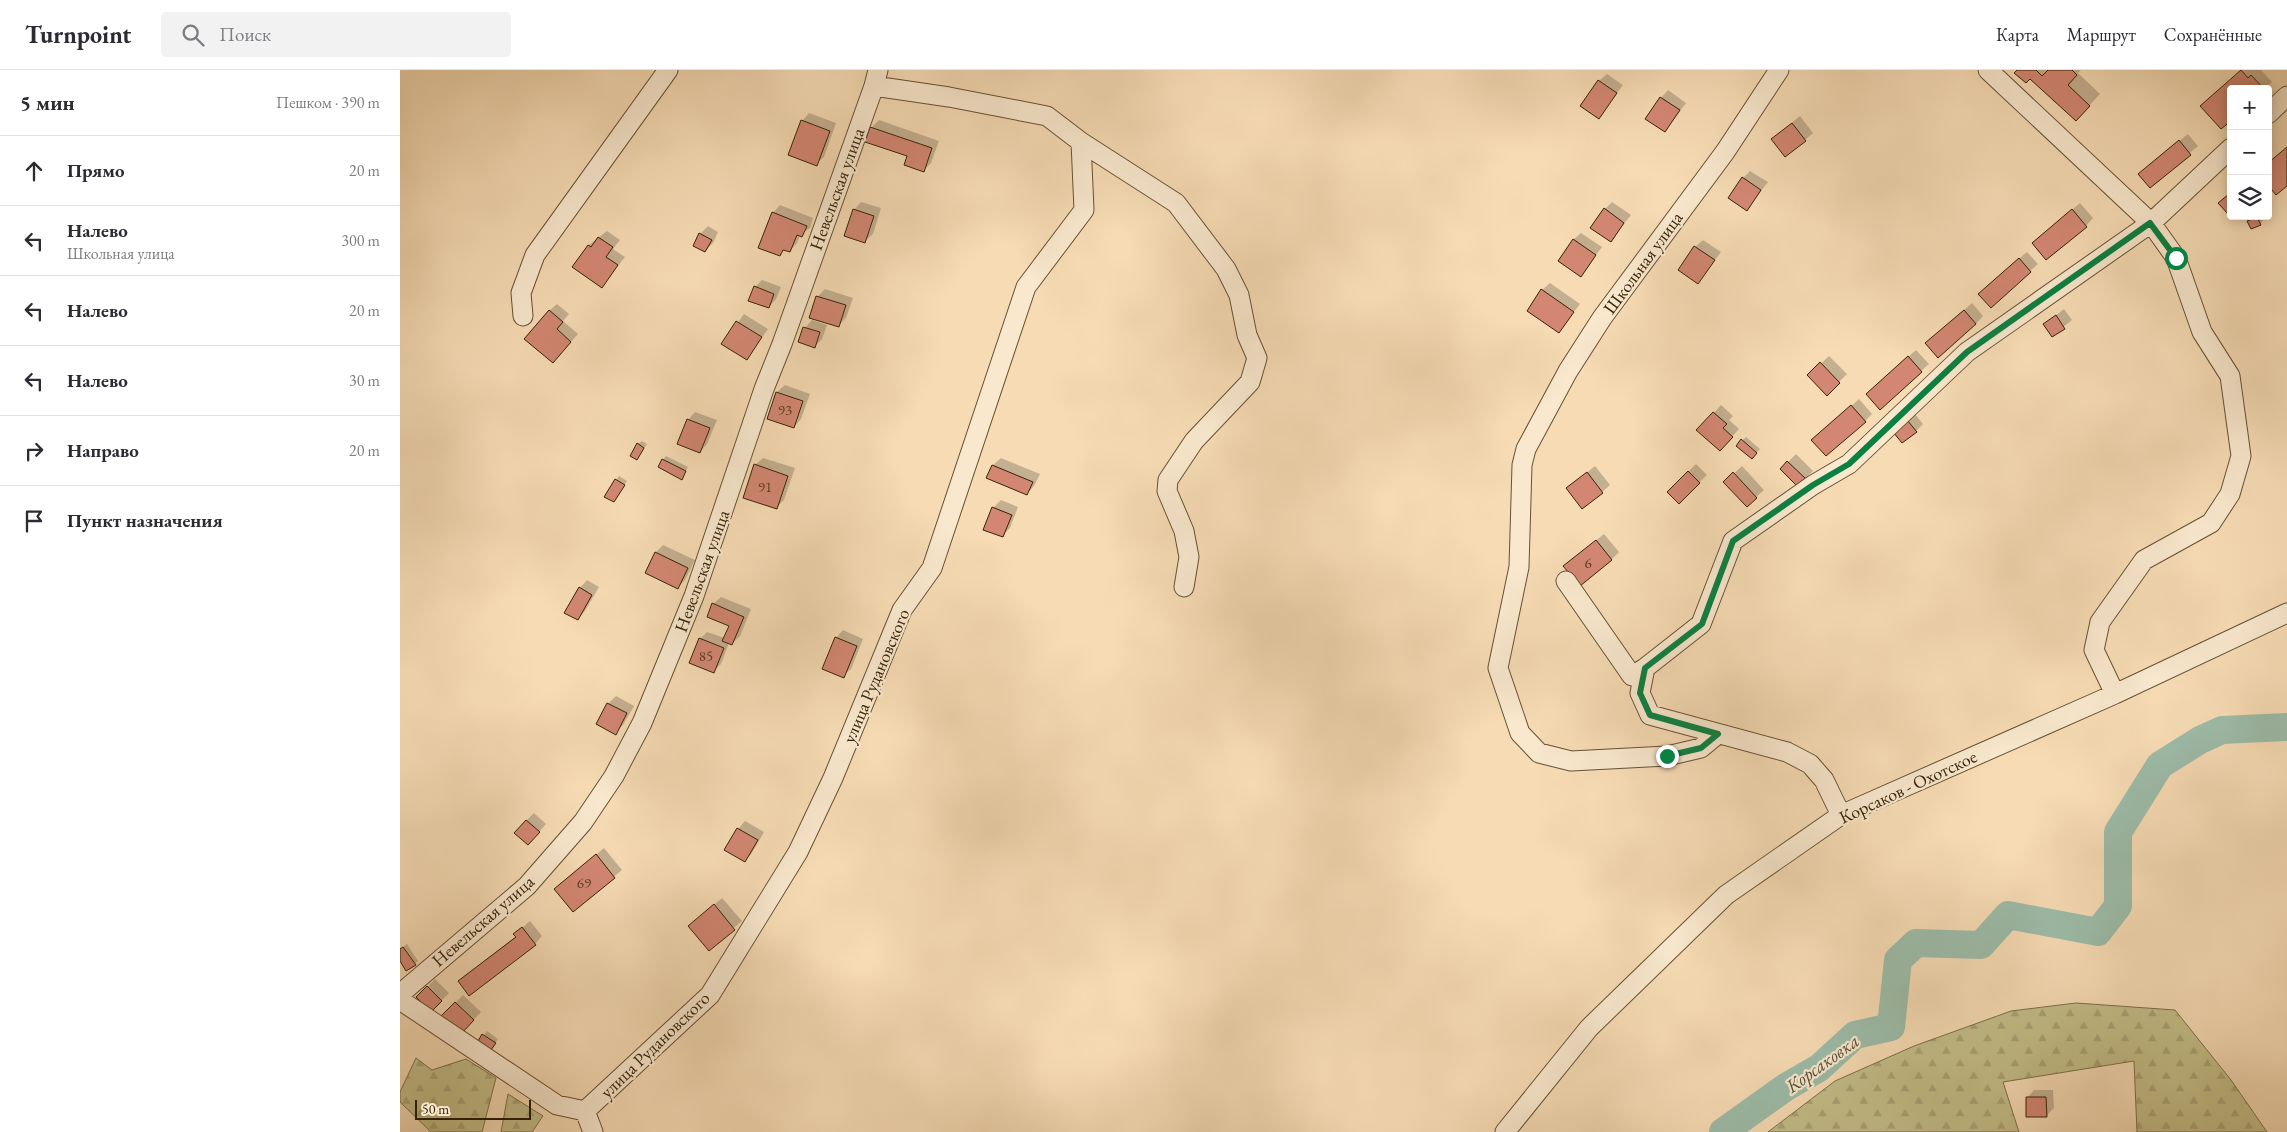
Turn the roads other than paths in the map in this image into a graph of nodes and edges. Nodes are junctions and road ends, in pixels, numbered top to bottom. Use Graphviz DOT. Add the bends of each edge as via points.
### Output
graph roads {
  1 [pos="668,70"];
  2 [pos="1779,70"];
  3 [pos="1988,70"];
  4 [pos="876,78"];
  5 [pos="2287,96"];
  6 [pos="2272,110"];
  7 [pos="1081,142"];
  8 [pos="2227,152"];
  9 [pos="2150,223"];
  10 [pos="523,316"];
  11 [pos="1566,581"];
  12 [pos="1184,587"];
  13 [pos="2287,613"];
  14 [pos="1638,672"];
  15 [pos="2115,694"];
  16 [pos="1718,734"];
  17 [pos="1841,815"];
  18 [pos="400,994"];
  19 [pos="400,1000"];
  20 [pos="586,1111"];
  21 [pos="593,1132"];
  22 [pos="1505,1132"];
  1 -- 10 [label="street" via="535,255 521,293"];
  2 -- 16 [label="street, Школьная улица" via="1725,152 1602,318 1526,449 1522,465 1519,567 1498,668 1520,733 1539,753 1572,761 1667,756 1701,748"];
  3 -- 9 [label="street"];
  4 -- 7 [label="street" via="1048,116"];
  4 -- 18 [label="street, Невельская улица" via="764,389 694,596 642,723 614,776 583,822 527,886"];
  5 -- 6 [label="street"];
  7 -- 12 [label="street" via="1176,203 1226,269 1239,295 1246,335 1257,358 1250,382 1194,441 1168,480 1167,491 1184,531 1189,556"];
  7 -- 20 [label="street, улица Рудановского" via="1084,210 1026,287 932,568 902,610 833,778 798,852 710,995"];
  8 -- 9 [label="street"];
  9 -- 14 [label="street" via="1967,352 1849,464 1733,541 1702,624"];
  9 -- 15 [label="street" via="2176,258 2202,332 2230,376 2241,456 2230,494 2211,523 2144,560 2100,622 2094,650"];
  11 -- 14 [label="street"];
  13 -- 15 [label="street, Корсаков - Охотское"];
  14 -- 16 [label="street" via="1640,693 1650,715"];
  15 -- 17 [label="street, Корсаков - Охотское"];
  16 -- 17 [label="street" via="1788,752 1810,764 1824,780"];
  17 -- 22 [label="street, Корсаков - Охотское" via="1726,895 1589,1028"];
  19 -- 20 [label="street" via="557,1105"];
  20 -- 21 [label="street, улица Рудановского"];
}
